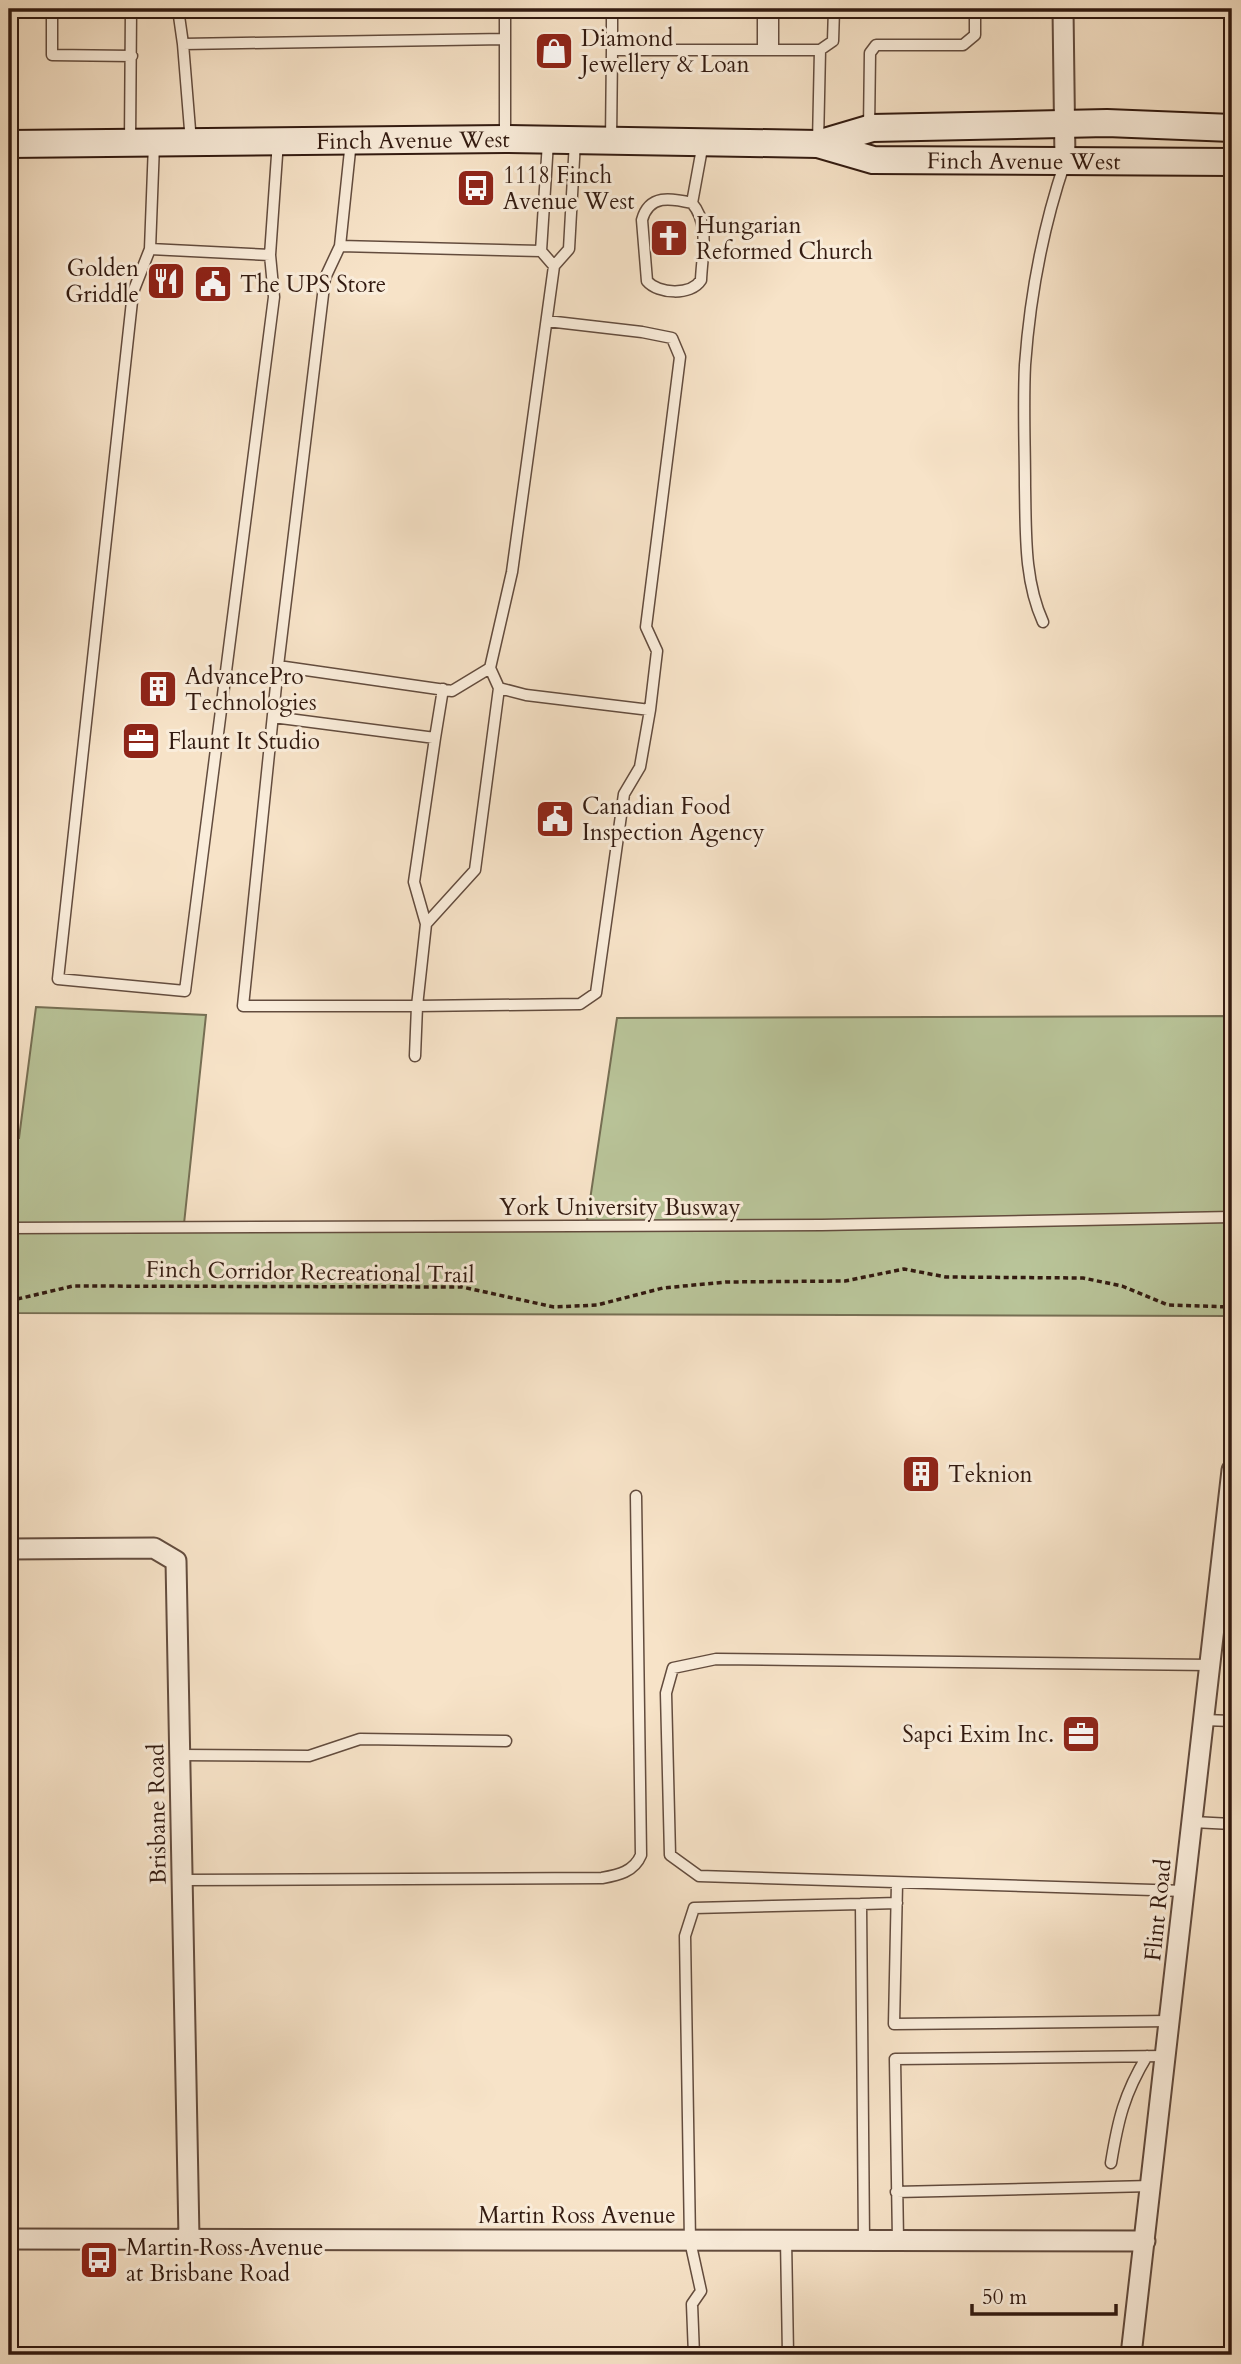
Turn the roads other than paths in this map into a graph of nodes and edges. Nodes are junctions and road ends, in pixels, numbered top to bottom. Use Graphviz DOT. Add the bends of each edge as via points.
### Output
graph roads {
  1 [pos="52,9"];
  2 [pos="131,9"];
  3 [pos="178,9"];
  4 [pos="505,9"];
  5 [pos="612,9"];
  6 [pos="763,9"];
  7 [pos="773,9"];
  8 [pos="834,9"];
  9 [pos="975,9"];
  10 [pos="1063,9"];
  11 [pos="505,39"];
  12 [pos="183,44"];
  13 [pos="612,50"];
  14 [pos="768,50"];
  15 [pos="820,50"];
  16 [pos="132,56"];
  17 [pos="1064,123"];
  18 [pos="1232,128"];
  19 [pos="869,129"];
  20 [pos="505,139"];
  21 [pos="351,140"];
  22 [pos="548,140"];
  23 [pos="278,141"];
  24 [pos="575,141"];
  25 [pos="611,141"];
  26 [pos="191,142"];
  27 [pos="703,142"];
  28 [pos="142,143"];
  29 [pos="9,144"];
  30 [pos="818,144"];
  31 [pos="1065,161"];
  32 [pos="1232,162"];
  33 [pos="692,203"];
  34 [pos="340,246"];
  35 [pos="150,249"];
  36 [pos="541,251"];
  37 [pos="270,255"];
  38 [pos="554,266"];
  39 [pos="547,321"];
  40 [pos="1043,622"];
  41 [pos="278,666"];
  42 [pos="490,668"];
  43 [pos="499,688"];
  44 [pos="443,690"];
  45 [pos="650,710"];
  46 [pos="273,717"];
  47 [pos="435,738"];
  48 [pos="426,923"];
  49 [pos="417,1006"];
  50 [pos="415,1056"];
  51 [pos="1232,1217"];
  52 [pos="9,1228"];
  53 [pos="1232,1470"];
  54 [pos="636,1496"];
  55 [pos="9,1549"];
  56 [pos="1224,1622"];
  57 [pos="1210,1665"];
  58 [pos="1204,1720"];
  59 [pos="1232,1721"];
  60 [pos="506,1741"];
  61 [pos="180,1755"];
  62 [pos="1193,1822"];
  63 [pos="1232,1824"];
  64 [pos="183,1880"];
  65 [pos="897,1883"];
  66 [pos="1185,1891"];
  67 [pos="897,1903"];
  68 [pos="860,1904"];
  69 [pos="1170,2021"];
  70 [pos="1157,2056"];
  71 [pos="1111,2163"];
  72 [pos="1152,2186"];
  73 [pos="896,2192"];
  74 [pos="189,2238"];
  75 [pos="9,2239"];
  76 [pos="786,2239"];
  77 [pos="864,2240"];
  78 [pos="898,2240"];
  79 [pos="690,2241"];
  80 [pos="1146,2241"];
  81 [pos="694,2355"];
  82 [pos="788,2355"];
  83 [pos="1131,2355"];
  1 -- 16 [label="lane" via="52,55"];
  2 -- 16 [label="lane"];
  3 -- 12 [label="lane"];
  4 -- 11 [label="lane"];
  5 -- 13 [label="lane"];
  6 -- 14 [label="lane"];
  7 -- 14 [label="lane"];
  8 -- 15 [label="lane" via="833,41"];
  9 -- 19 [label="lane" via="975,35 963,45 876,45 870,54"];
  10 -- 17 [label="street"];
  11 -- 12 [label="lane"];
  11 -- 20 [label="lane"];
  12 -- 26 [label="lane"];
  13 -- 14 [label="lane"];
  13 -- 25 [label="lane"];
  14 -- 15 [label="lane"];
  15 -- 30 [label="lane"];
  16 -- 28 [label="lane"];
  17 -- 18 [label="main road, Finch Avenue West"];
  17 -- 19 [label="main road, Finch Avenue West"];
  17 -- 31 [label="street"];
  19 -- 30 [label="main road, Finch Avenue West"];
  20 -- 21 [label="main road, Finch Avenue West"];
  20 -- 22 [label="main road, Finch Avenue West"];
  21 -- 23 [label="main road, Finch Avenue West"];
  21 -- 34 [label="lane"];
  22 -- 24 [label="main road, Finch Avenue West"];
  22 -- 36 [label="lane"];
  23 -- 26 [label="main road, Finch Avenue West"];
  23 -- 37 [label="lane"];
  24 -- 25 [label="main road, Finch Avenue West"];
  24 -- 38 [label="lane" via="569,249"];
  25 -- 27 [label="main road, Finch Avenue West"];
  26 -- 28 [label="main road, Finch Avenue West"];
  27 -- 30 [label="main road, Finch Avenue West"];
  27 -- 33 [label="lane"];
  28 -- 29 [label="main road, Finch Avenue West"];
  28 -- 35 [label="lane"];
  30 -- 31 [label="main road, Finch Avenue West" via="873,160"];
  31 -- 32 [label="main road, Finch Avenue West"];
  31 -- 40 [label="lane" via="1038,265 1026,365 1027,560"];
  33 -- 33 [label="lane" via="659,199 644,213 646,281 652,288 689,290 701,280 704,225"];
  34 -- 36 [label="lane"];
  34 -- 41 [label="lane" via="326,278"];
  35 -- 37 [label="lane"];
  35 -- 37 [label="lane" via="134,292 58,979 185,991 274,297"];
  36 -- 38 [label="lane"];
  38 -- 39 [label="lane"];
  39 -- 42 [label="lane" via="512,572"];
  39 -- 45 [label="lane" via="672,338 680,357 646,627 657,651"];
  41 -- 44 [label="lane"];
  41 -- 46 [label="lane"];
  42 -- 43 [label="lane"];
  42 -- 44 [label="lane" via="452,691"];
  43 -- 45 [label="lane"];
  43 -- 48 [label="lane" via="475,870"];
  44 -- 47 [label="lane"];
  45 -- 49 [label="lane" via="640,767 624,794 596,993 580,1004"];
  46 -- 47 [label="lane"];
  46 -- 49 [label="lane" via="243,1006"];
  47 -- 48 [label="lane" via="414,882"];
  48 -- 49 [label="lane"];
  49 -- 50 [label="lane"];
  51 -- 52 [label="lane, York University Busway" via="822,1225"];
  53 -- 56 [label="street, Flint Road"];
  54 -- 64 [label="lane" via="641,1855 634,1866 602,1878"];
  55 -- 61 [label="street, Brisbane Road" via="154,1548 176,1561"];
  56 -- 57 [label="street, Flint Road"];
  57 -- 58 [label="street, Flint Road"];
  57 -- 65 [label="lane" via="716,1659 673,1668 666,1693 670,1855 699,1875"];
  58 -- 59 [label="lane"];
  58 -- 62 [label="street, Flint Road"];
  60 -- 61 [label="lane" via="360,1739 309,1756"];
  61 -- 64 [label="street, Brisbane Road"];
  62 -- 63 [label="lane"];
  62 -- 66 [label="street, Flint Road"];
  64 -- 74 [label="street, Brisbane Road"];
  65 -- 66 [label="lane"];
  65 -- 67 [label="lane"];
  66 -- 69 [label="street, Flint Road"];
  67 -- 68 [label="lane"];
  67 -- 69 [label="lane" via="894,2024"];
  68 -- 77 [label="lane"];
  68 -- 79 [label="lane" via="694,1908 685,1936"];
  69 -- 70 [label="street, Flint Road"];
  70 -- 71 [label="lane" via="1131,2082 1118,2119"];
  70 -- 72 [label="street, Flint Road"];
  70 -- 73 [label="lane" via="895,2059"];
  72 -- 73 [label="lane"];
  72 -- 80 [label="street, Flint Road"];
  73 -- 78 [label="lane"];
  74 -- 75 [label="street, Martin Ross Avenue"];
  74 -- 79 [label="street, Martin Ross Avenue"];
  76 -- 77 [label="street, Martin Ross Avenue"];
  76 -- 79 [label="street, Martin Ross Avenue"];
  76 -- 82 [label="lane"];
  77 -- 78 [label="street, Martin Ross Avenue"];
  78 -- 80 [label="street, Martin Ross Avenue"];
  79 -- 81 [label="lane" via="701,2291 692,2304"];
  80 -- 83 [label="street, Flint Road"];
}
